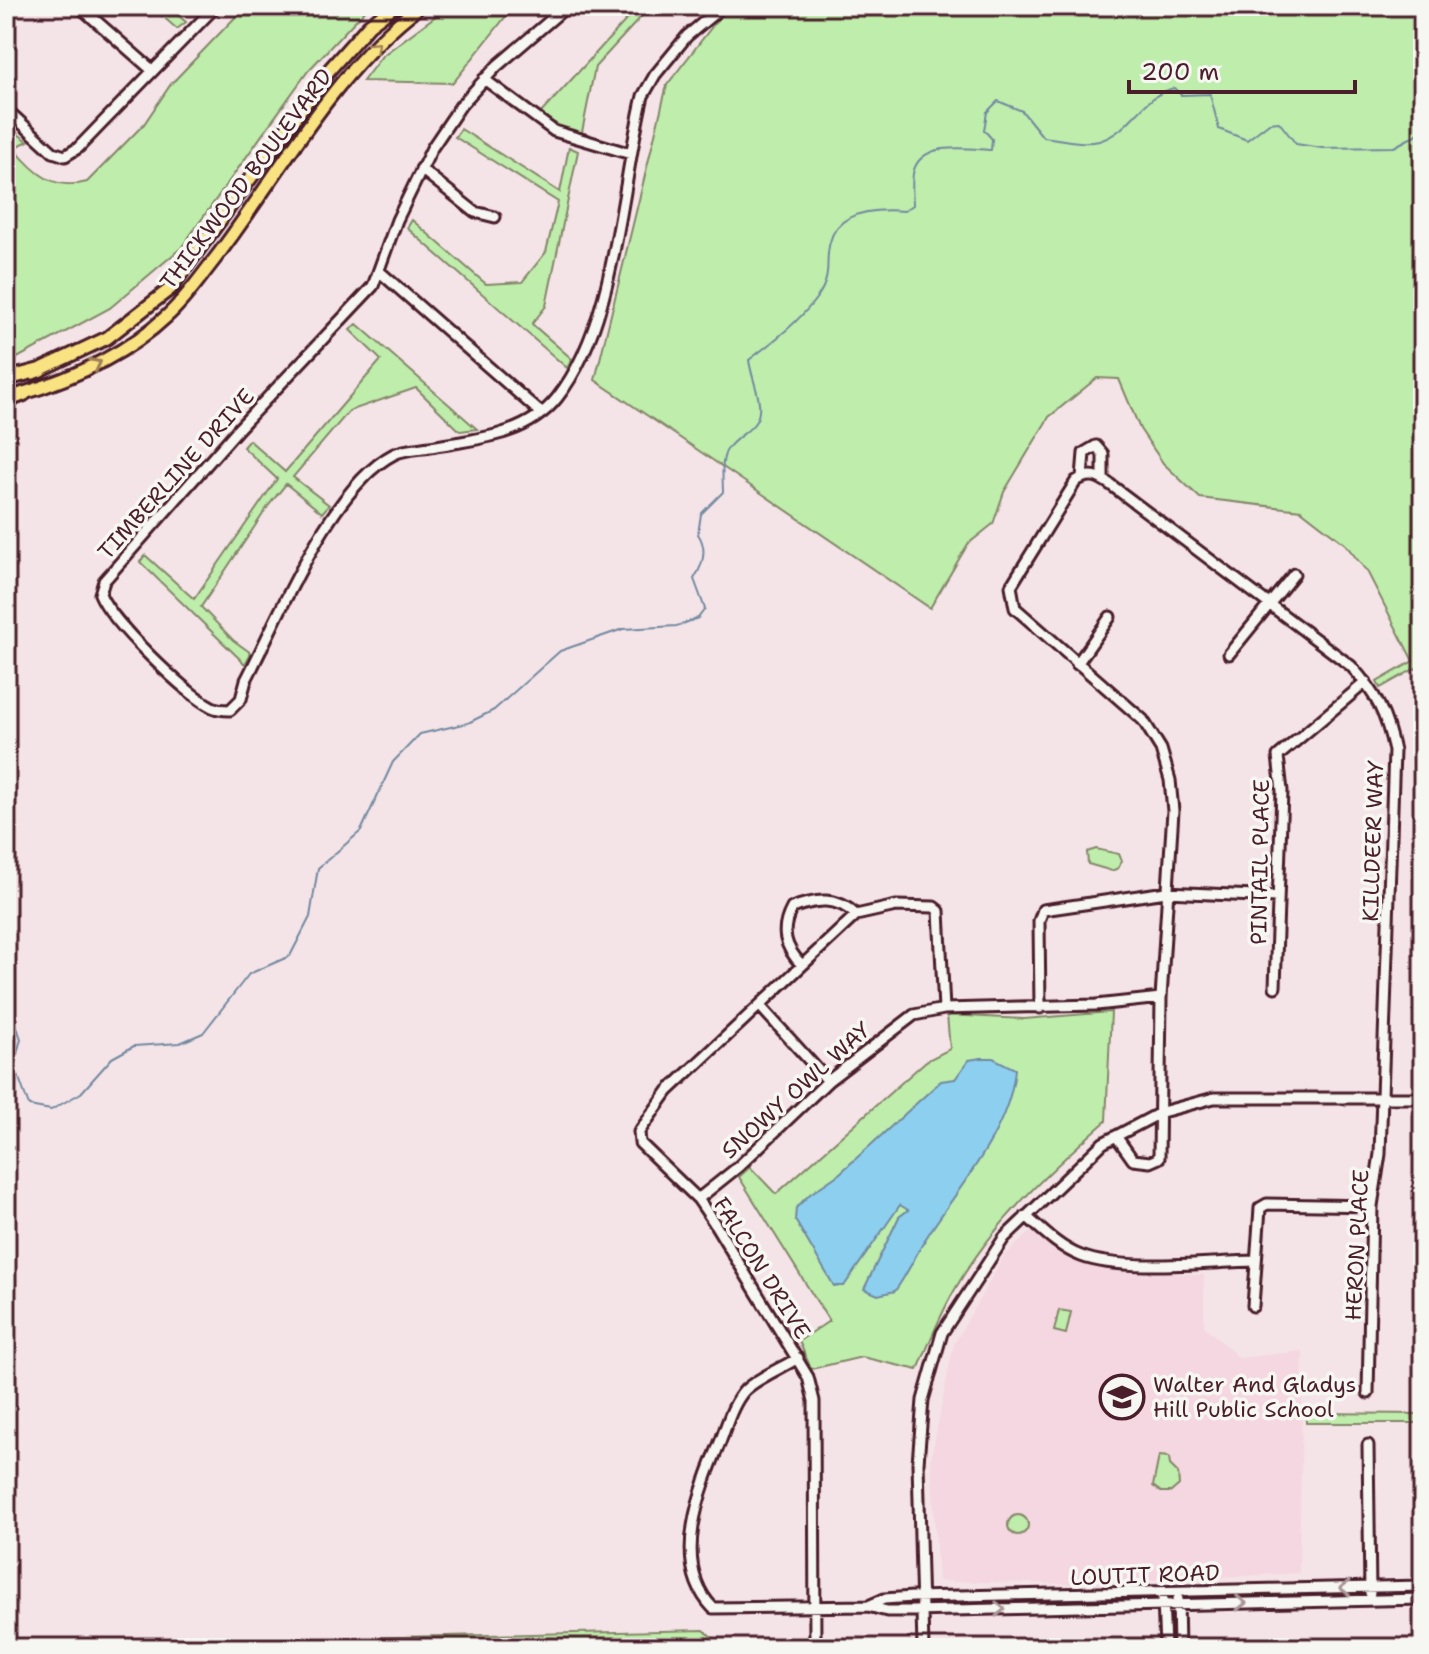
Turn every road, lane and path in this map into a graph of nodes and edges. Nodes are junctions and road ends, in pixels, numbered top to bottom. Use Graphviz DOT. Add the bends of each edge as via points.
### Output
graph roads {
  1 [pos="79,6"];
  2 [pos="216,6"];
  3 [pos="394,6"];
  4 [pos="420,6"];
  5 [pos="567,6"];
  6 [pos="723,6"];
  7 [pos="152,70"];
  8 [pos="484,79"];
  9 [pos="6,109"];
  10 [pos="631,154"];
  11 [pos="421,169"];
  12 [pos="495,217"];
  13 [pos="380,272"];
  14 [pos="40,370"];
  15 [pos="6,381"];
  16 [pos="24,394"];
  17 [pos="6,400"];
  18 [pos="541,413"];
  19 [pos="1082,477"];
  20 [pos="1103,480"];
  21 [pos="1294,574"];
  22 [pos="1270,606"];
  23 [pos="1110,617"];
  24 [pos="1229,654"];
  25 [pos="1077,664"];
  26 [pos="1366,682"];
  27 [pos="1166,892"];
  28 [pos="1277,897"];
  29 [pos="856,915"];
  30 [pos="802,965"];
  31 [pos="1275,987"];
  32 [pos="1161,998"];
  33 [pos="760,1006"];
  34 [pos="1040,1008"];
  35 [pos="944,1009"];
  36 [pos="828,1081"];
  37 [pos="1382,1098"];
  38 [pos="1423,1098"];
  39 [pos="1162,1112"];
  40 [pos="1116,1136"];
  41 [pos="698,1199"];
  42 [pos="1372,1206"];
  43 [pos="1026,1216"];
  44 [pos="1255,1261"];
  45 [pos="1253,1306"];
  46 [pos="798,1358"];
  47 [pos="1368,1393"];
  48 [pos="1368,1445"];
  49 [pos="1423,1586"];
  50 [pos="1370,1587"];
  51 [pos="1178,1591"];
  52 [pos="1163,1592"];
  53 [pos="922,1597"];
  54 [pos="1423,1599"];
  55 [pos="1371,1601"];
  56 [pos="1163,1605"];
  57 [pos="1178,1605"];
  58 [pos="868,1606"];
  59 [pos="814,1608"];
  60 [pos="922,1611"];
  61 [pos="815,1648"];
  62 [pos="923,1648"];
  63 [pos="1165,1648"];
  64 [pos="1179,1648"];
  1 -- 7 [label="street"];
  2 -- 7 [label="street"];
  3 -- 14 [label="main road, THICKWOOD BOULEVARD" via="330,69 170,289 107,338"];
  16 -- 4 [label="main road, THICKWOOD BOULEVARD, one-way" via="100,362 168,316 357,63"];
  5 -- 8 [label="street, TIMBERLINE DRIVE"];
  6 -- 10 [label="street, TIMBERLINE DRIVE" via="687,36 655,75 643,96"];
  7 -- 9 [label="street" via="65,156 53,152"];
  8 -- 10 [label="street" via="554,131"];
  8 -- 11 [label="street, TIMBERLINE DRIVE"];
  10 -- 18 [label="street, TIMBERLINE DRIVE" via="602,304 584,355"];
  11 -- 12 [label="street" via="475,212"];
  11 -- 13 [label="street, TIMBERLINE DRIVE"];
  13 -- 18 [label="street"];
  13 -- 18 [label="street, TIMBERLINE DRIVE" via="373,286 104,581 100,594 106,609 167,670 214,709 230,710 241,699 326,523 376,465 397,453 495,436"];
  14 -- 15 [label="highway"];
  16 -- 17 [label="highway"];
  19 -- 20 [label="street, KILLDEER WAY"];
  19 -- 20 [label="street" via="1084,453 1096,446 1103,454"];
  19 -- 25 [label="street" via="1011,586 1015,608"];
  20 -- 22 [label="street, KILLDEER WAY"];
  21 -- 22 [label="street"];
  22 -- 24 [label="street"];
  22 -- 26 [label="street, KILLDEER WAY"];
  23 -- 25 [label="street"];
  25 -- 27 [label="street" via="1143,720 1161,749 1173,811"];
  26 -- 28 [label="street, PINTAIL PLACE" via="1278,756 1282,791"];
  26 -- 37 [label="street, KILLDEER WAY" via="1388,721 1394,751"];
  27 -- 28 [label="street"];
  27 -- 32 [label="street"];
  27 -- 34 [label="street" via="1043,910"];
  28 -- 31 [label="street, PINTAIL PLACE"];
  29 -- 30 [label="street, FALCON DRIVE"];
  29 -- 30 [label="street" via="846,905 828,901 792,908 784,933"];
  29 -- 35 [label="street" via="911,905 939,911"];
  30 -- 33 [label="street, FALCON DRIVE"];
  32 -- 34 [label="street, SNOWY OWL WAY"];
  32 -- 39 [label="street"];
  33 -- 36 [label="street"];
  33 -- 41 [label="street, FALCON DRIVE" via="668,1091 639,1132 640,1143"];
  34 -- 35 [label="street, SNOWY OWL WAY"];
  35 -- 36 [label="street, SNOWY OWL WAY" via="914,1015"];
  36 -- 41 [label="street, SNOWY OWL WAY"];
  37 -- 38 [label="street"];
  37 -- 39 [label="street" via="1214,1098"];
  37 -- 42 [label="street, HERON PLACE"];
  39 -- 40 [label="street"];
  39 -- 40 [label="street" via="1160,1155 1154,1161 1133,1160"];
  40 -- 43 [label="street"];
  41 -- 46 [label="street, FALCON DRIVE"];
  42 -- 44 [label="street" via="1267,1204 1257,1215"];
  42 -- 47 [label="street, HERON PLACE"];
  43 -- 44 [label="street" via="1052,1240 1080,1256 1108,1263"];
  43 -- 53 [label="street" via="992,1254 942,1333 923,1400 918,1463"];
  44 -- 45 [label="street"];
  46 -- 59 [label="street, FALCON DRIVE" via="814,1401"];
  46 -- 59 [label="street, LOUTIT ROAD" via="746,1389 737,1402 700,1495 691,1562 700,1595 713,1608"];
  48 -- 50 [label="street"];
  49 -- 50 [label="street, LOUTIT ROAD"];
  50 -- 51 [label="street, LOUTIT ROAD, one-way"];
  50 -- 55 [label="street"];
  51 -- 52 [label="street, LOUTIT ROAD"];
  51 -- 57 [label="street"];
  52 -- 53 [label="street, LOUTIT ROAD"];
  52 -- 56 [label="street"];
  53 -- 58 [label="street, LOUTIT ROAD" via="884,1599"];
  53 -- 60 [label="street"];
  54 -- 55 [label="street, LOUTIT ROAD"];
  57 -- 55 [label="street, LOUTIT ROAD, one-way"];
  56 -- 57 [label="street, LOUTIT ROAD"];
  60 -- 56 [label="street, LOUTIT ROAD, one-way"];
  56 -- 63 [label="street"];
  57 -- 64 [label="street"];
  58 -- 59 [label="street, LOUTIT ROAD"];
  58 -- 60 [label="street, LOUTIT ROAD"];
  59 -- 61 [label="street, FALCON DRIVE"];
  60 -- 62 [label="street"];
}
